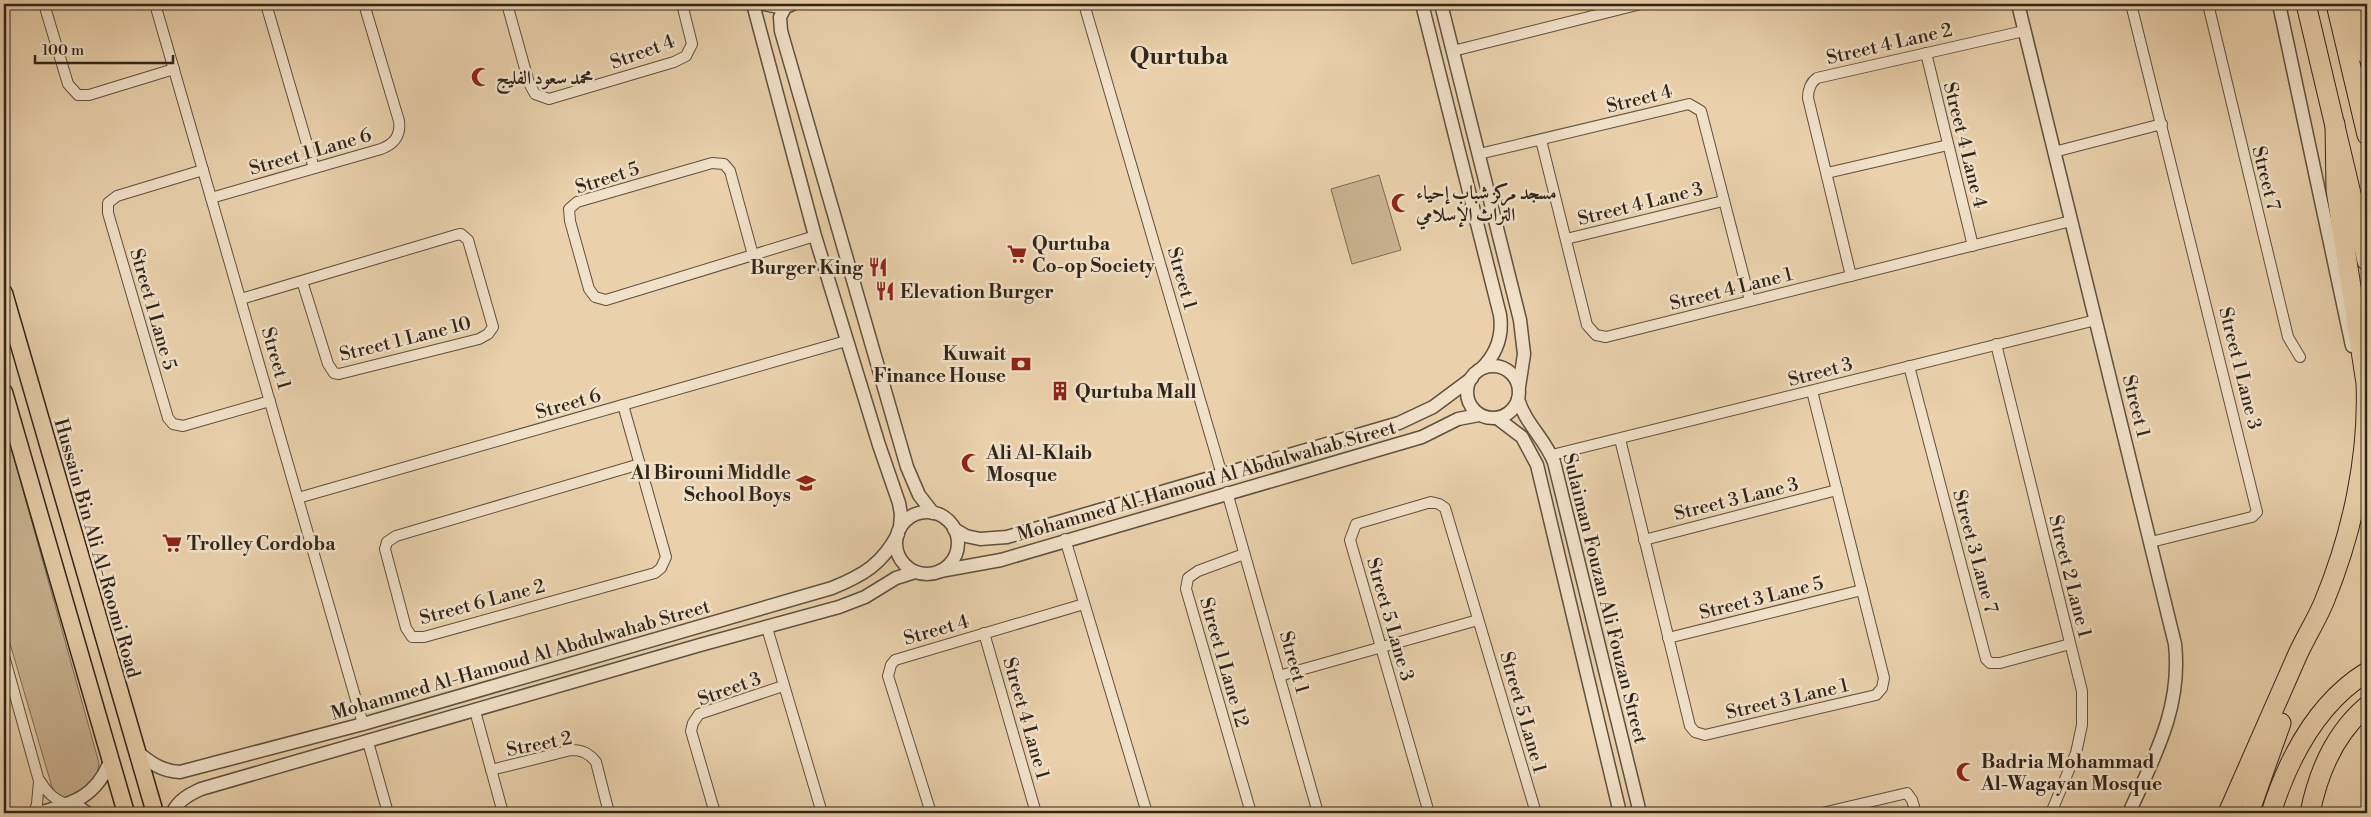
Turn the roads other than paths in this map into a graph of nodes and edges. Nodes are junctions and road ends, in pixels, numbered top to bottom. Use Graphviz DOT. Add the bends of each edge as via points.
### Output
graph roads {
  1 [pos="44,4"];
  2 [pos="155,4"];
  3 [pos="266,4"];
  4 [pos="364,4"];
  5 [pos="510,4"];
  6 [pos="682,4"];
  7 [pos="753,4"];
  8 [pos="764,4"];
  9 [pos="1084,4"];
  10 [pos="1422,4"];
  11 [pos="1441,4"];
  12 [pos="1641,4"];
  13 [pos="2018,4"];
  14 [pos="2131,4"];
  15 [pos="2208,4"];
  16 [pos="2279,4"];
  17 [pos="2306,4"];
  18 [pos="2336,4"];
  19 [pos="2352,4"];
  20 [pos="789,5"];
  21 [pos="2024,30"];
  22 [pos="1453,51"];
  23 [pos="1926,53"];
  24 [pos="2367,55"];
  25 [pos="174,70"];
  26 [pos="2162,124"];
  27 [pos="2334,124"];
  28 [pos="2367,135"];
  29 [pos="810,136"];
  30 [pos="1540,140"];
  31 [pos="790,144"];
  32 [pos="1948,145"];
  33 [pos="2054,152"];
  34 [pos="1479,154"];
  35 [pos="314,168"];
  36 [pos="203,170"];
  37 [pos="1826,173"];
  38 [pos="211,198"];
  39 [pos="1723,200"];
  40 [pos="2072,221"];
  41 [pos="815,236"];
  42 [pos="1566,239"];
  43 [pos="1973,246"];
  44 [pos="753,255"];
  45 [pos="2367,261"];
  46 [pos="1852,276"];
  47 [pos="302,281"];
  48 [pos="4,293"];
  49 [pos="241,299"];
  50 [pos="1750,301"];
  51 [pos="2096,320"];
  52 [pos="846,341"];
  53 [pos="1996,344"];
  54 [pos="2300,357"];
  55 [pos="1909,366"];
  56 [pos="1482,368"];
  57 [pos="1472,378"];
  58 [pos="1812,391"];
  59 [pos="4,392"];
  60 [pos="1518,393"];
  61 [pos="2366,400"];
  62 [pos="270,401"];
  63 [pos="623,406"];
  64 [pos="1479,414"];
  65 [pos="1497,418"];
  66 [pos="1620,438"];
  67 [pos="1552,455"];
  68 [pos="640,464"];
  69 [pos="1222,475"];
  70 [pos="1837,490"];
  71 [pos="1227,492"];
  72 [pos="298,498"];
  73 [pos="1445,508"];
  74 [pos="933,513"];
  75 [pos="954,529"];
  76 [pos="899,531"];
  77 [pos="1065,539"];
  78 [pos="1644,540"];
  79 [pos="2151,542"];
  80 [pos="1244,554"];
  81 [pos="940,571"];
  82 [pos="915,572"];
  83 [pos="1862,590"];
  84 [pos="1084,604"];
  85 [pos="2320,611"];
  86 [pos="1478,620"];
  87 [pos="720,622"];
  88 [pos="767,628"];
  89 [pos="694,629"];
  90 [pos="984,633"];
  91 [pos="1668,638"];
  92 [pos="724,639"];
  93 [pos="2070,644"];
  94 [pos="700,646"];
  95 [pos="1381,647"];
  96 [pos="4,656"];
  97 [pos="2367,672"];
  98 [pos="1279,676"];
  99 [pos="783,686"];
  100 [pos="2367,706"];
  101 [pos="475,711"];
  102 [pos="363,724"];
  103 [pos="368,742"];
  104 [pos="285,745"];
  105 [pos="136,751"];
  106 [pos="110,758"];
  107 [pos="288,764"];
  108 [pos="1629,766"];
  109 [pos="491,770"];
  110 [pos="1611,774"];
  111 [pos="39,780"];
  112 [pos="1636,794"];
  113 [pos="1616,797"];
  114 [pos="69,805"];
  115 [pos="34,813"];
  116 [pos="39,813"];
  117 [pos="87,813"];
  118 [pos="126,813"];
  119 [pos="155,813"];
  120 [pos="172,813"];
  121 [pos="388,813"];
  122 [pos="503,813"];
  123 [pos="609,813"];
  124 [pos="715,813"];
  125 [pos="822,813"];
  126 [pos="930,813"];
  127 [pos="1036,813"];
  128 [pos="1147,813"];
  129 [pos="1251,813"];
  130 [pos="1318,813"];
  131 [pos="1429,813"];
  132 [pos="1536,813"];
  133 [pos="1620,813"];
  134 [pos="1640,813"];
  135 [pos="1822,813"];
  136 [pos="1916,813"];
  137 [pos="2051,813"];
  138 [pos="2129,813"];
  139 [pos="2228,813"];
  140 [pos="2249,813"];
  141 [pos="2271,813"];
  142 [pos="2310,813"];
  1 -- 25 [label="street" via="68,84 75,94 89,95"];
  2 -- 25 [label="street, Street 1"];
  3 -- 35 [label="street"];
  4 -- 35 [label="street, Street 1 Lane 6" via="399,122 399,134 385,148"];
  5 -- 6 [label="street, Street 4" via="529,83 535,94 549,99 686,56 692,44"];
  7 -- 31 [label="street"];
  8 -- 20 [label="street"];
  9 -- 69 [label="street, Street 1"];
  10 -- 56 [label="street" via="1500,315 1501,332 1497,348"];
  11 -- 22 [label="street"];
  12 -- 22 [label="street"];
  13 -- 21 [label="street, Street 1"];
  14 -- 26 [label="street, Street 1 Lane 3"];
  15 -- 54 [label="street, Street 7" via="2288,337"];
  16 -- 61 [label="street"];
  17 -- 27 [label="highway"];
  18 -- 28 [label="highway"];
  19 -- 24 [label="highway"];
  20 -- 29 [label="street" via="780,17 781,31"];
  21 -- 23 [label="street, Street 4 Lane 2"];
  21 -- 33 [label="street, Street 1"];
  22 -- 34 [label="street"];
  23 -- 32 [label="street, Street 4 Lane 4"];
  23 -- 37 [label="street, Street 4 Lane 2" via="1817,78 1812,83 1808,98"];
  25 -- 36 [label="street, Street 1"];
  26 -- 33 [label="street"];
  26 -- 79 [label="street, Street 1 Lane 3" via="2258,512 2252,517"];
  27 -- 45 [label="highway"];
  27 -- 61 [label="highway" via="2336,190 2364,365"];
  29 -- 31 [label="street" via="798,138"];
  29 -- 74 [label="street" via="907,468 919,495"];
  30 -- 34 [label="street, Street 4"];
  30 -- 39 [label="street, Street 4" via="1689,104 1701,111"];
  30 -- 42 [label="street, Street 4 Lane 1"];
  31 -- 41 [label="street"];
  32 -- 37 [label="street"];
  32 -- 43 [label="street, Street 4 Lane 4"];
  33 -- 40 [label="street, Street 1"];
  34 -- 60 [label="street" via="1522,331 1524,354"];
  35 -- 38 [label="street, Street 1 Lane 6"];
  36 -- 38 [label="street, Street 1"];
  36 -- 62 [label="street, Street 1 Lane 5" via="116,196 108,203 111,222 168,418 173,424 183,426"];
  37 -- 46 [label="street, Street 4 Lane 2"];
  38 -- 49 [label="street, Street 1"];
  39 -- 42 [label="street, Street 4 Lane 3"];
  39 -- 50 [label="street, Street 4"];
  40 -- 43 [label="street, Street 4 Lane 1"];
  40 -- 51 [label="street, Street 1"];
  41 -- 44 [label="street, Street 5"];
  41 -- 52 [label="street"];
  42 -- 50 [label="street, Street 4 Lane 1" via="1587,325 1596,335 1606,337"];
  43 -- 46 [label="street, Street 4 Lane 1"];
  44 -- 44 [label="street, Street 5" via="606,300 595,297 589,289 569,209 577,202 712,163 724,164 730,171"];
  46 -- 50 [label="street, Street 4 Lane 1"];
  47 -- 47 [label="street, Street 1 Lane 10" via="461,234 468,240 493,328 479,338 334,373 328,364"];
  47 -- 49 [label="street, Street 1 Lane 10"];
  48 -- 105 [label="highway, Hussain Bin Ali Al-Roomi Road"];
  49 -- 62 [label="street, Street 1"];
  51 -- 53 [label="street, Street 3"];
  51 -- 79 [label="street, Street 1"];
  52 -- 63 [label="street, Street 6"];
  52 -- 76 [label="street" via="899,502"];
  53 -- 55 [label="street, Street 3"];
  53 -- 93 [label="street, Street 2 Lane 1"];
  55 -- 58 [label="street, Street 3"];
  55 -- 93 [label="street, Street 3 Lane 7" via="1986,659 1990,663 2000,663"];
  56 -- 57 [label="street"];
  56 -- 60 [label="street" via="1506,370 1513,376"];
  57 -- 64 [label="street" via="1468,398"];
  57 -- 69 [label="street, Mohammed Al-Hamoud Al Abdulwahab Street" via="1447,398 1409,419"];
  58 -- 66 [label="street, Street 3"];
  58 -- 70 [label="street, Street 3 Lane 1"];
  59 -- 106 [label="highway"];
  60 -- 65 [label="street" via="1512,410"];
  60 -- 67 [label="street, Sulaiman Fouzan Ali Fouzan Street" via="1523,412"];
  61 -- 85 [label="highway" via="2356,498"];
  62 -- 72 [label="street, Street 1"];
  63 -- 68 [label="street, Street 6 Lane 2"];
  63 -- 72 [label="street, Street 6"];
  64 -- 65 [label="street"];
  64 -- 71 [label="street, Mohammed Al-Hamoud Al Abdulwahab Street" via="1458,419 1422,437"];
  65 -- 110 [label="street, Sulaiman Fouzan Ali Fouzan Street" via="1522,437 1537,465"];
  66 -- 67 [label="street, Street 3"];
  66 -- 78 [label="street, Street 3 Lane 1"];
  67 -- 108 [label="street, Sulaiman Fouzan Ali Fouzan Street"];
  68 -- 68 [label="street, Street 6 Lane 2" via="666,557 661,568 434,635 412,636 406,628 385,550 387,542 396,536"];
  69 -- 75 [label="street, Mohammed Al-Hamoud Al Abdulwahab Street" via="1007,538 980,539"];
  70 -- 78 [label="street, Street 3 Lane 3"];
  70 -- 83 [label="street, Street 3 Lane 1"];
  71 -- 77 [label="street, Mohammed Al-Hamoud Al Abdulwahab Street"];
  71 -- 80 [label="street, Street 1"];
  72 -- 102 [label="street, Street 1"];
  73 -- 86 [label="street, Street 5 Lane 1"];
  73 -- 95 [label="street, Street 5 Lane 3" via="1431,502 1356,524 1352,531 1350,540"];
  74 -- 75 [label="street" via="948,520"];
  74 -- 76 [label="street" via="917,514 907,520"];
  75 -- 81 [label="street" via="958,539 957,550 949,565"];
  76 -- 82 [label="street" via="898,554"];
  76 -- 87 [label="street, Mohammed Al-Hamoud Al Abdulwahab Street" via="881,560 852,580"];
  77 -- 81 [label="street, Mohammed Al-Hamoud Al Abdulwahab Street" via="1001,560"];
  77 -- 84 [label="street"];
  78 -- 91 [label="street, Street 3 Lane 1"];
  79 -- 138 [label="street, Street 1" via="2175,644 2176,686 2166,729"];
  80 -- 98 [label="street, Street 1"];
  80 -- 129 [label="street, Street 1 Lane 12" via="1198,571 1188,578 1186,589"];
  81 -- 82 [label="street"];
  82 -- 88 [label="street, Mohammed Al-Hamoud Al Abdulwahab Street" via="896,578 871,594 839,608"];
  83 -- 91 [label="street, Street 3 Lane 5"];
  83 -- 91 [label="street, Street 3 Lane 1" via="1884,678 1882,688 1866,697 1705,735 1695,732 1690,726"];
  84 -- 90 [label="street, Street 4"];
  84 -- 128 [label="street"];
  85 -- 139 [label="highway"];
  85 -- 140 [label="highway"];
  86 -- 95 [label="street"];
  86 -- 132 [label="street, Street 5 Lane 1"];
  87 -- 89 [label="street, Mohammed Al-Hamoud Al Abdulwahab Street"];
  87 -- 92 [label="street" via="717,632"];
  88 -- 92 [label="street, Mohammed Al-Hamoud Al Abdulwahab Street"];
  88 -- 99 [label="street, Street 3"];
  89 -- 94 [label="street" via="700,636"];
  89 -- 102 [label="street, Mohammed Al-Hamoud Al Abdulwahab Street"];
  90 -- 126 [label="street, Street 4" via="895,660 891,665 888,676"];
  90 -- 127 [label="street, Street 4 Lane 1"];
  92 -- 94 [label="street, Mohammed Al-Hamoud Al Abdulwahab Street"];
  93 -- 137 [label="street, Street 2 Lane 1" via="2082,691 2082,725 2076,753"];
  94 -- 101 [label="street, Mohammed Al-Hamoud Al Abdulwahab Street"];
  95 -- 98 [label="street"];
  95 -- 131 [label="street, Street 5 Lane 3"];
  96 -- 111 [label="street"];
  97 -- 141 [label="highway" via="2329,705 2308,733 2288,768"];
  98 -- 130 [label="street, Street 1"];
  99 -- 124 [label="street, Street 3" via="699,714 693,723 691,731"];
  99 -- 125 [label="street, Street 3"];
  100 -- 142 [label="highway" via="2342,734 2324,764"];
  101 -- 103 [label="street, Mohammed Al-Hamoud Al Abdulwahab Street"];
  101 -- 109 [label="street, Street 2"];
  102 -- 104 [label="street, Mohammed Al-Hamoud Al Abdulwahab Street"];
  103 -- 107 [label="street, Mohammed Al-Hamoud Al Abdulwahab Street"];
  103 -- 121 [label="street"];
  104 -- 105 [label="street, Mohammed Al-Hamoud Al Abdulwahab Street" via="180,772 166,771"];
  104 -- 107 [label="street" via="283,755"];
  105 -- 119 [label="highway, Hussain Bin Ali Al-Roomi Road"];
  106 -- 114 [label="street" via="106,773 97,785 86,796"];
  106 -- 118 [label="highway"];
  107 -- 120 [label="street, Mohammed Al-Hamoud Al Abdulwahab Street" via="201,789 177,804"];
  108 -- 110 [label="street" via="1624,775 1617,777"];
  108 -- 112 [label="street, Sulaiman Fouzan Ali Fouzan Street"];
  109 -- 122 [label="street, Street 2"];
  109 -- 123 [label="street, Street 2" via="580,750 591,755 596,762"];
  110 -- 113 [label="street, Sulaiman Fouzan Ali Fouzan Street"];
  111 -- 114 [label="street" via="50,795"];
  111 -- 115 [label="street"];
  112 -- 113 [label="street" via="1625,790"];
  112 -- 134 [label="street, Sulaiman Fouzan Ali Fouzan Street"];
  113 -- 133 [label="street, Sulaiman Fouzan Ali Fouzan Street"];
  114 -- 116 [label="street"];
  114 -- 117 [label="street"];
  135 -- 136 [label="street" via="1906,793"];
}
